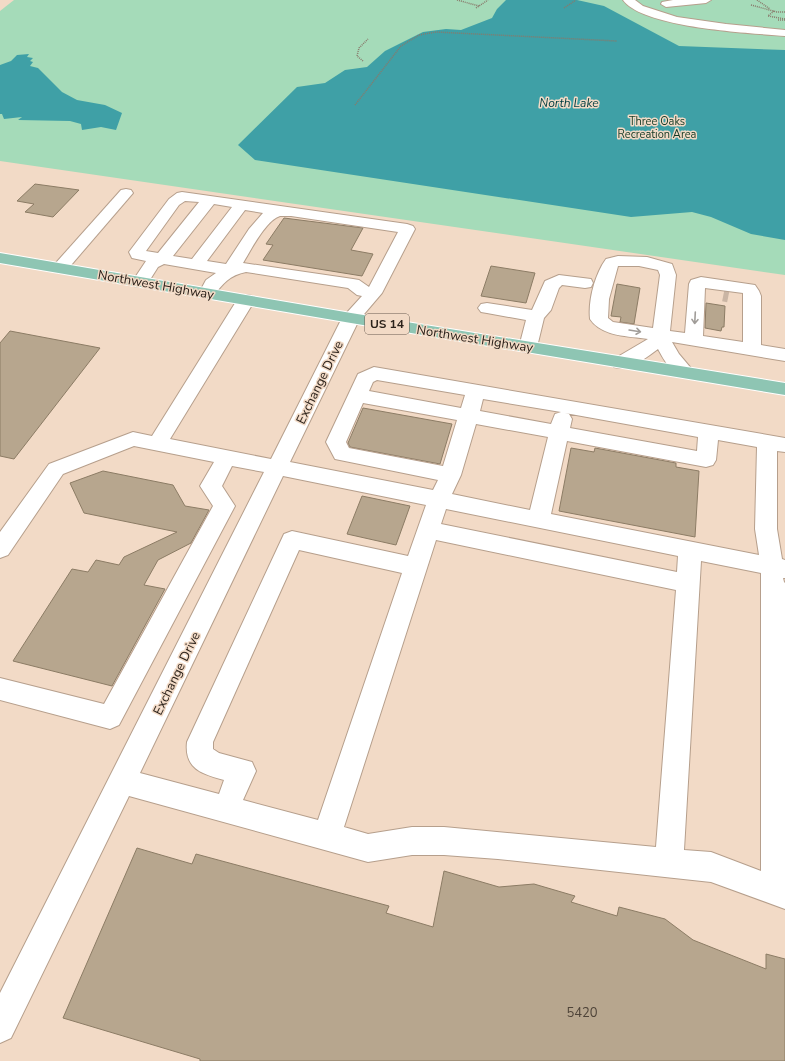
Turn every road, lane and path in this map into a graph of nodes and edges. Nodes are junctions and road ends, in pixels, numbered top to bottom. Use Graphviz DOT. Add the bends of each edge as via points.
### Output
graph roads {
  1 [pos="457,0"];
  2 [pos="488,0"];
  3 [pos="576,0"];
  4 [pos="628,0"];
  5 [pos="706,0"];
  6 [pos="757,0"];
  7 [pos="666,4"];
  8 [pos="751,4"];
  9 [pos="479,6"];
  10 [pos="476,8"];
  11 [pos="564,8"];
  12 [pos="773,11"];
  13 [pos="785,12"];
  14 [pos="785,19"];
  15 [pos="436,29"];
  16 [pos="436,32"];
  17 [pos="785,33"];
  18 [pos="368,39"];
  19 [pos="617,41"];
  20 [pos="363,61"];
  21 [pos="355,105"];
  22 [pos="126,193"];
  23 [pos="210,199"];
  24 [pos="242,204"];
  25 [pos="279,211"];
  26 [pos="0,258"];
  27 [pos="162,259"];
  28 [pos="196,265"];
  29 [pos="60,268"];
  30 [pos="230,270"];
  31 [pos="140,282"];
  32 [pos="585,283"];
  33 [pos="696,288"];
  34 [pos="207,293"];
  35 [pos="374,293"];
  36 [pos="752,296"];
  37 [pos="240,299"];
  38 [pos="488,308"];
  39 [pos="536,316"];
  40 [pos="350,318"];
  41 [pos="661,336"];
  42 [pos="694,340"];
  43 [pos="528,347"];
  44 [pos="752,349"];
  45 [pos="785,355"];
  46 [pos="621,363"];
  47 [pos="686,373"];
  48 [pos="785,389"];
  49 [pos="476,391"];
  50 [pos="357,395"];
  51 [pos="565,406"];
  52 [pos="469,416"];
  53 [pos="709,432"];
  54 [pos="558,433"];
  55 [pos="157,444"];
  56 [pos="776,444"];
  57 [pos="227,457"];
  58 [pos="776,465"];
  59 [pos="278,467"];
  60 [pos="451,475"];
  61 [pos="439,500"];
  62 [pos="539,520"];
  63 [pos="428,530"];
  64 [pos="0,549"];
  65 [pos="690,550"];
  66 [pos="416,567"];
  67 [pos="778,579"];
  68 [pos="688,583"];
  69 [pos="0,689"];
  70 [pos="122,781"];
  71 [pos="226,809"];
  72 [pos="327,836"];
  73 [pos="669,862"];
  74 [pos="781,892"];
  75 [pos="0,1027"];
  1 -- 9 [label="path"];
  2 -- 9 [label="path"];
  3 -- 11 [label="path"];
  4 -- 17 [label="lane" via="643,11 660,16 696,23"];
  5 -- 7 [label="lane"];
  6 -- 12 [label="path"];
  8 -- 12 [label="path"];
  9 -- 10 [label="path"];
  12 -- 13 [label="path"];
  12 -- 14 [label="path" via="768,16"];
  15 -- 16 [label="path"];
  16 -- 19 [label="path"];
  16 -- 21 [label="path" via="419,35 401,46"];
  18 -- 20 [label="path" via="359,48 357,56"];
  22 -- 29 [label="lane"];
  23 -- 24 [label="lane"];
  23 -- 27 [label="lane"];
  23 -- 27 [label="lane" via="182,196 174,202 137,252 138,255"];
  24 -- 25 [label="lane"];
  24 -- 28 [label="lane"];
  25 -- 30 [label="lane" via="270,214 255,232"];
  25 -- 35 [label="lane, Exchange Drive" via="407,229"];
  26 -- 29 [label="main road, Northwest Highway / US 14"];
  27 -- 28 [label="lane"];
  27 -- 31 [label="lane" via="152,264"];
  28 -- 30 [label="lane"];
  29 -- 31 [label="main road, Northwest Highway / US 14"];
  30 -- 34 [label="lane" via="212,284"];
  30 -- 35 [label="lane" via="246,267 353,284 363,292"];
  30 -- 37 [label="lane" via="237,275"];
  31 -- 34 [label="main road, Northwest Highway / US 14"];
  32 -- 39 [label="lane" via="555,281 551,285 542,310"];
  33 -- 36 [label="lane"];
  33 -- 36 [label="lane" via="701,282 749,289"];
  33 -- 42 [label="lane, one-way"];
  34 -- 37 [label="main road, Northwest Highway / US 14"];
  35 -- 40 [label="lane, Exchange Drive"];
  36 -- 44 [label="lane"];
  37 -- 40 [label="main road, Northwest Highway / US 14"];
  37 -- 55 [label="lane"];
  38 -- 39 [label="lane"];
  39 -- 43 [label="lane"];
  40 -- 43 [label="main road, Northwest Highway / US 14"];
  40 -- 59 [label="lane, Exchange Drive"];
  41 -- 41 [label="lane, one-way" via="668,275 637,270 617,275 608,294 605,316 599,319 609,326"];
  41 -- 42 [label="lane"];
  41 -- 46 [label="lane" via="643,352"];
  41 -- 47 [label="lane" via="671,357"];
  42 -- 44 [label="lane"];
  43 -- 46 [label="main road, Northwest Highway / US 14"];
  44 -- 45 [label="lane"];
  46 -- 47 [label="main road, Northwest Highway / US 14"];
  47 -- 48 [label="main road, Northwest Highway / US 14"];
  49 -- 50 [label="lane" via="374,373 365,378"];
  49 -- 51 [label="lane"];
  49 -- 52 [label="lane"];
  50 -- 52 [label="lane"];
  50 -- 60 [label="lane" via="336,442 342,454"];
  51 -- 53 [label="lane"];
  51 -- 54 [label="lane"];
  52 -- 54 [label="lane"];
  52 -- 60 [label="lane"];
  53 -- 54 [label="lane" via="706,460"];
  53 -- 56 [label="lane"];
  54 -- 62 [label="lane"];
  55 -- 57 [label="lane"];
  55 -- 64 [label="lane" via="133,440 56,469"];
  56 -- 58 [label="lane"];
  57 -- 59 [label="lane"];
  57 -- 69 [label="lane" via="211,486 224,506 110,717"];
  58 -- 67 [label="lane" via="766,529"];
  59 -- 61 [label="lane"];
  59 -- 70 [label="lane, Exchange Drive"];
  60 -- 61 [label="lane"];
  61 -- 62 [label="lane"];
  61 -- 63 [label="lane"];
  62 -- 65 [label="lane"];
  63 -- 66 [label="lane"];
  63 -- 68 [label="lane"];
  65 -- 67 [label="lane"];
  65 -- 68 [label="lane"];
  66 -- 71 [label="lane" via="292,540 200,742 199,751 204,759 242,771"];
  66 -- 72 [label="lane"];
  67 -- 74 [label="lane"];
  68 -- 73 [label="lane"];
  70 -- 71 [label="lane"];
  70 -- 75 [label="lane, Exchange Drive"];
  71 -- 72 [label="lane"];
  72 -- 73 [label="lane" via="368,848 412,841 444,841"];
  73 -- 74 [label="lane" via="711,866"];
}
